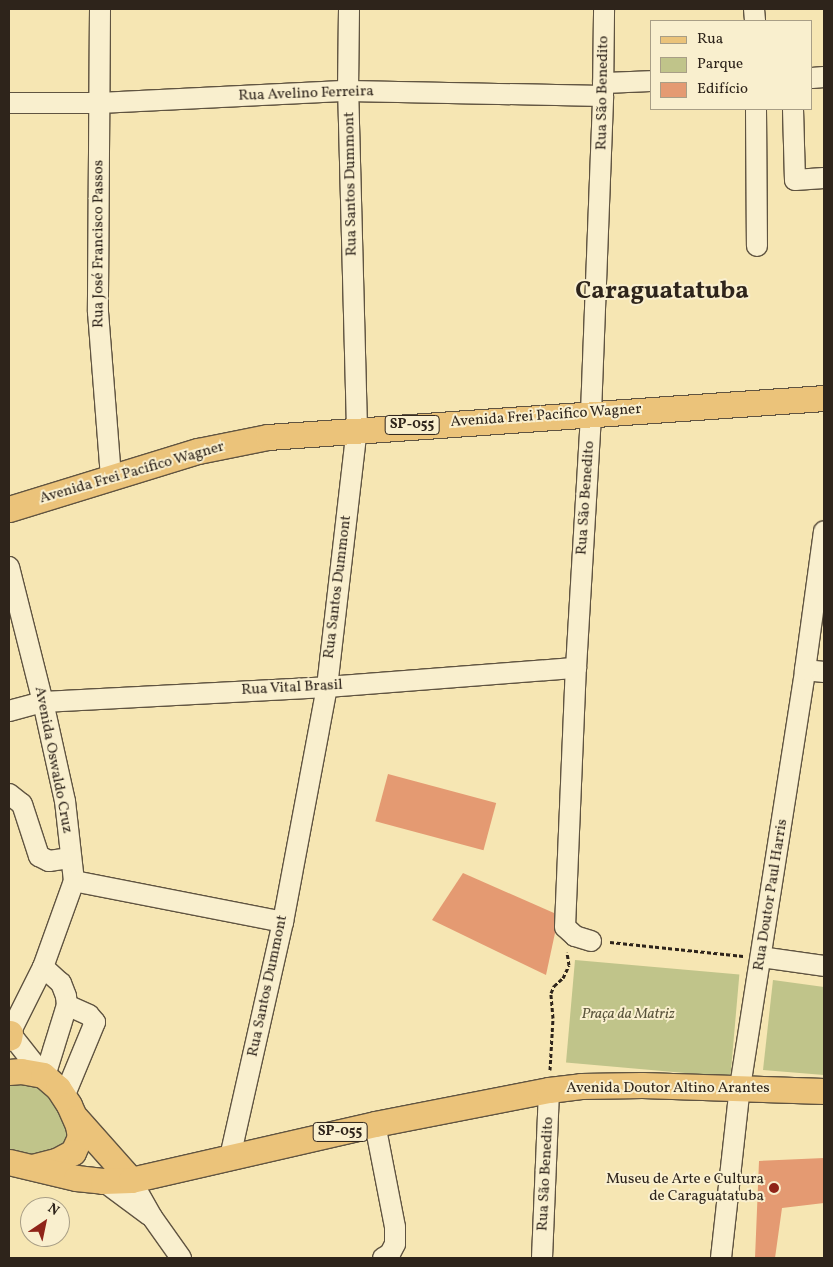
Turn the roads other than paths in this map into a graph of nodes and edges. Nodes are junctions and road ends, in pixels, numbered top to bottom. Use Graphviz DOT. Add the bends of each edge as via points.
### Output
graph roads {
  1 [pos="100,9"];
  2 [pos="349,9"];
  3 [pos="604,9"];
  4 [pos="650,81"];
  5 [pos="603,89"];
  6 [pos="348,91"];
  7 [pos="9,103"];
  8 [pos="99,103"];
  9 [pos="756,110"];
  10 [pos="793,110"];
  11 [pos="824,178"];
  12 [pos="757,246"];
  13 [pos="824,398"];
  14 [pos="591,413"];
  15 [pos="357,429"];
  16 [pos="111,478"];
  17 [pos="9,509"];
  18 [pos="824,531"];
  19 [pos="9,566"];
  20 [pos="576,668"];
  21 [pos="815,671"];
  22 [pos="327,687"];
  23 [pos="43,702"];
  24 [pos="9,711"];
  25 [pos="9,794"];
  26 [pos="71,858"];
  27 [pos="74,881"];
  28 [pos="283,922"];
  29 [pos="591,941"];
  30 [pos="761,957"];
  31 [pos="824,966"];
  32 [pos="43,967"];
  33 [pos="67,1006"];
  34 [pos="9,1034"];
  35 [pos="9,1072"];
  36 [pos="44,1075"];
  37 [pos="740,1086"];
  38 [pos="550,1090"];
  39 [pos="824,1091"];
  40 [pos="70,1108"];
  41 [pos="375,1124"];
  42 [pos="230,1156"];
  43 [pos="18,1165"];
  44 [pos="131,1180"];
  45 [pos="103,1181"];
  46 [pos="152,1217"];
  47 [pos="181,1258"];
  48 [pos="383,1258"];
  49 [pos="542,1258"];
  50 [pos="721,1258"];
  1 -- 8 [label="street, Rua José Francisco Passos"];
  2 -- 6 [label="street, Rua Santos Dummont"];
  3 -- 5 [label="street, Rua São Benedito"];
  4 -- 5 [label="street, Rua Avelino Ferreira"];
  5 -- 6 [label="street, Rua Avelino Ferreira"];
  5 -- 14 [label="street, Rua São Benedito"];
  6 -- 8 [label="street, Rua Avelino Ferreira"];
  6 -- 15 [label="street, Rua Santos Dummont"];
  7 -- 8 [label="street, Rua Avelino Ferreira"];
  8 -- 16 [label="street, Rua José Francisco Passos" via="98,312"];
  9 -- 12 [label="street"];
  10 -- 11 [label="street" via="795,180"];
  13 -- 14 [label="main road, Avenida Frei Pacifico Wagner / SP-055"];
  14 -- 15 [label="main road, Avenida Frei Pacifico Wagner / SP-055"];
  14 -- 20 [label="street, Rua São Benedito"];
  15 -- 16 [label="main road, Avenida Frei Pacifico Wagner / SP-055" via="268,437 198,451"];
  15 -- 22 [label="street, Rua Santos Dummont"];
  16 -- 17 [label="main road, Avenida Frei Pacifico Wagner / SP-055"];
  18 -- 21 [label="street, Rua Doutor Paul Harris"];
  19 -- 23 [label="street, Avenida Oswaldo Cruz"];
  20 -- 22 [label="street, Rua Vital Brasil"];
  20 -- 29 [label="street, Rua São Benedito" via="565,927 575,936"];
  21 -- 30 [label="street, Rua Doutor Paul Harris"];
  22 -- 23 [label="street, Rua Vital Brasil"];
  22 -- 28 [label="street, Rua Santos Dummont"];
  23 -- 24 [label="street, Rua Vital Brasil"];
  23 -- 26 [label="street, Avenida Oswaldo Cruz" via="65,801"];
  25 -- 26 [label="street" via="22,804 39,856 49,861"];
  26 -- 27 [label="street, Avenida Oswaldo Cruz"];
  27 -- 28 [label="street"];
  27 -- 32 [label="street, Avenida Oswaldo Cruz"];
  28 -- 42 [label="street, Rua Santos Dummont"];
  30 -- 31 [label="street"];
  30 -- 37 [label="street, Rua Doutor Paul Harris"];
  32 -- 33 [label="street" via="65,988"];
  32 -- 34 [label="street, Avenida Oswaldo Cruz"];
  33 -- 36 [label="street"];
  33 -- 40 [label="street" via="89,1015 95,1022"];
  34 -- 36 [label="street"];
  35 -- 36 [label="main road"];
  36 -- 40 [label="main road"];
  37 -- 38 [label="main road, Avenida Doutor Altino Arantes / SP-055" via="581,1086"];
  37 -- 39 [label="main road, Avenida Doutor Altino Arantes / SP-055"];
  37 -- 50 [label="street, Rua Doutor Paul Harris"];
  38 -- 41 [label="main road, Avenida Doutor Altino Arantes / SP-055"];
  38 -- 49 [label="street, Rua São Benedito"];
  40 -- 43 [label="main road, SP-055" via="80,1136 73,1152 56,1161"];
  40 -- 44 [label="main road"];
  41 -- 42 [label="main road, Avenida Doutor Altino Arantes / SP-055"];
  41 -- 48 [label="street" via="395,1227 395,1244 390,1254"];
  42 -- 44 [label="main road, Avenida Doutor Altino Arantes / SP-055"];
  43 -- 45 [label="main road, SP-055"];
  44 -- 45 [label="main road, SP-055"];
  44 -- 46 [label="street"];
  45 -- 46 [label="street"];
  46 -- 47 [label="street"];
}
